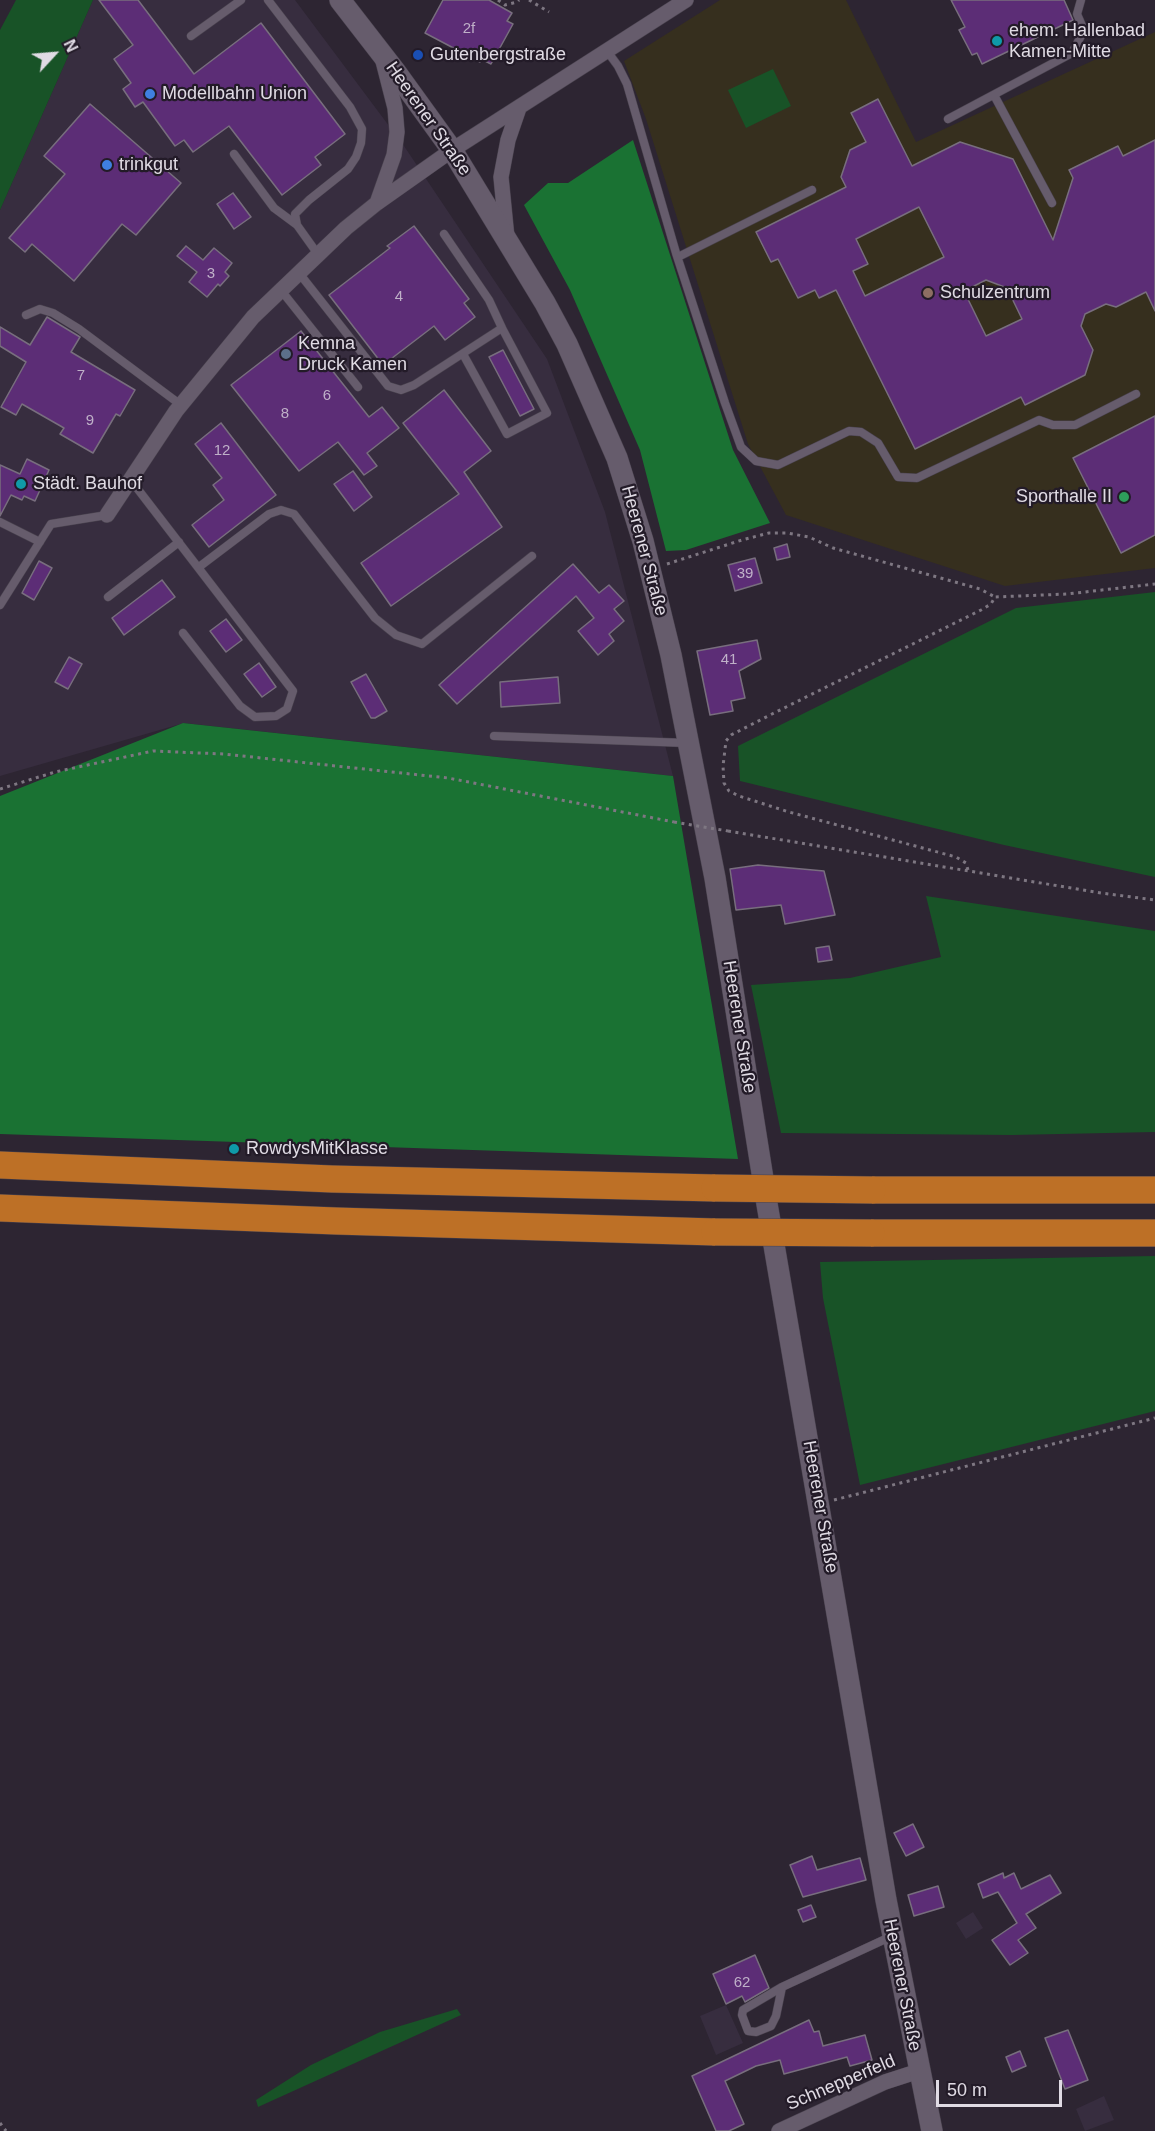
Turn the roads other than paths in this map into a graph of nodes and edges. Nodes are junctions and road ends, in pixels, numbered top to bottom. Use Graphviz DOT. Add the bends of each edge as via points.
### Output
graph roads {
  1 [pos="241,0"];
  2 [pos="268,0"];
  3 [pos="340,0"];
  4 [pos="686,0"];
  5 [pos="1081,0"];
  6 [pos="191,36"];
  7 [pos="607,51"];
  8 [pos="381,54"];
  9 [pos="994,95"];
  10 [pos="519,108"];
  11 [pos="948,119"];
  12 [pos="452,150"];
  13 [pos="234,154"];
  14 [pos="813,190"];
  15 [pos="377,203"];
  16 [pos="1052,203"];
  17 [pos="297,225"];
  18 [pos="444,234"];
  19 [pos="508,239"];
  20 [pos="317,253"];
  21 [pos="678,257"];
  22 [pos="298,272"];
  23 [pos="280,289"];
  24 [pos="26,315"];
  25 [pos="502,328"];
  26 [pos="462,354"];
  27 [pos="358,387"];
  28 [pos="1136,394"];
  29 [pos="181,405"];
  30 [pos="130,479"];
  31 [pos="107,515"];
  32 [pos="0,522"];
  33 [pos="40,542"];
  34 [pos="179,542"];
  35 [pos="532,556"];
  36 [pos="200,567"];
  37 [pos="108,597"];
  38 [pos="0,605"];
  39 [pos="183,633"];
  40 [pos="494,736"];
  41 [pos="688,743"];
  42 [pos="0,1165"];
  43 [pos="1155,1190"];
  44 [pos="0,1208"];
  45 [pos="1155,1233"];
  46 [pos="893,1935"];
  47 [pos="782,1987"];
  48 [pos="919,2071"];
  49 [pos="779,2131"];
  50 [pos="932,2131"];
  1 -- 6 [label="lane"];
  2 -- 17 [label="lane" via="351,107 362,129 361,143 348,169 295,214"];
  3 -- 8 [label="main road, Heerener Straße"];
  4 -- 7 [label="street"];
  5 -- 9 [label="lane" via="1077,14 1083,27 1072,53"];
  7 -- 10 [label="street"];
  7 -- 21 [label="lane" via="627,84"];
  8 -- 12 [label="main road, Heerener Straße"];
  8 -- 15 [label="street" via="397,132 394,155"];
  9 -- 11 [label="lane"];
  9 -- 16 [label="lane"];
  10 -- 12 [label="street"];
  10 -- 19 [label="street" via="501,177"];
  12 -- 15 [label="street"];
  12 -- 19 [label="main road, Heerener Straße"];
  13 -- 17 [label="lane" via="274,208"];
  14 -- 21 [label="lane"];
  15 -- 20 [label="street"];
  17 -- 20 [label="lane"];
  18 -- 25 [label="lane" via="489,300"];
  19 -- 41 [label="main road, Heerener Straße" via="567,344 617,458 650,569"];
  20 -- 22 [label="street"];
  21 -- 28 [label="lane" via="741,447 756,461 778,465 849,431 861,432 878,443 898,477 917,478 1039,420 1053,425 1075,424"];
  22 -- 23 [label="street"];
  22 -- 26 [label="lane" via="388,386 401,390 414,385"];
  23 -- 27 [label="lane"];
  23 -- 29 [label="street"];
  24 -- 29 [label="lane" via="40,309 53,313"];
  25 -- 26 [label="lane"];
  25 -- 26 [label="lane" via="547,413 507,435"];
  29 -- 30 [label="street"];
  30 -- 31 [label="street"];
  30 -- 34 [label="lane"];
  31 -- 33 [label="lane" via="51,524"];
  32 -- 33 [label="lane"];
  33 -- 38 [label="lane"];
  34 -- 36 [label="lane"];
  34 -- 37 [label="lane"];
  35 -- 36 [label="lane" via="422,644 396,635 375,618 294,514 281,510 268,514"];
  36 -- 39 [label="lane" via="293,691 287,709 276,716 255,717 240,706"];
  40 -- 41 [label="lane"];
  41 -- 46 [label="main road, Heerener Straße"];
  42 -- 43 [label="highway, bridge" via="332,1179 715,1188"];
  44 -- 45 [label="highway, bridge" via="715,1232"];
  46 -- 47 [label="lane"];
  46 -- 48 [label="main road, Heerener Straße"];
  47 -- 47 [label="lane" via="771,2026 748,2031 743,2010"];
  48 -- 49 [label="street, Schnepperfeld" via="885,2082"];
  48 -- 50 [label="main road, Heerener Straße"];
}
